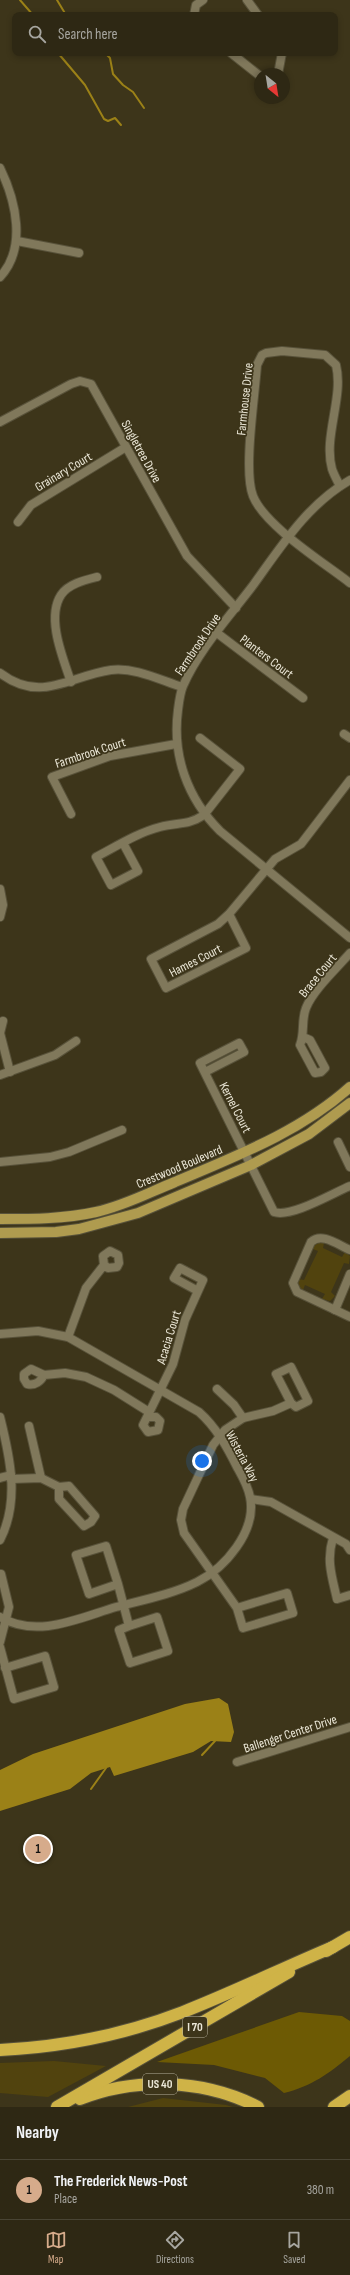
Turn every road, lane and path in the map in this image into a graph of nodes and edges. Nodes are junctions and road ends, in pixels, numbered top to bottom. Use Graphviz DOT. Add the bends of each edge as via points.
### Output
graph roads {
  1 [pos="203,0"];
  2 [pos="248,0"];
  3 [pos="195,12"];
  4 [pos="256,12"];
  5 [pos="235,56"];
  6 [pos="281,56"];
  7 [pos="279,68"];
  8 [pos="254,71"];
  9 [pos="0,168"];
  10 [pos="17,241"];
  11 [pos="79,253"];
  12 [pos="0,277"];
  13 [pos="0,422"];
  14 [pos="126,447"];
  15 [pos="350,480"];
  16 [pos="340,486"];
  17 [pos="18,522"];
  18 [pos="289,536"];
  19 [pos="97,577"];
  20 [pos="350,583"];
  21 [pos="236,608"];
  22 [pos="217,632"];
  23 [pos="0,673"];
  24 [pos="70,682"];
  25 [pos="182,687"];
  26 [pos="303,698"];
  27 [pos="200,738"];
  28 [pos="176,744"];
  29 [pos="350,780"];
  30 [pos="71,814"];
  31 [pos="204,815"];
  32 [pos="123,843"];
  33 [pos="266,869"];
  34 [pos="0,889"];
  35 [pos="229,914"];
  36 [pos="0,917"];
  37 [pos="350,938"];
  38 [pos="350,953"];
  39 [pos="3,1021"];
  40 [pos="0,1033"];
  41 [pos="303,1037"];
  42 [pos="76,1041"];
  43 [pos="10,1072"];
  44 [pos="205,1072"];
  45 [pos="0,1075"];
  46 [pos="350,1087"];
  47 [pos="350,1103"];
  48 [pos="122,1130"];
  49 [pos="338,1142"];
  50 [pos="246,1153"];
  51 [pos="0,1162"];
  52 [pos="251,1165"];
  53 [pos="350,1167"];
  54 [pos="350,1186"];
  55 [pos="0,1219"];
  56 [pos="0,1233"];
  57 [pos="350,1250"];
  58 [pos="104,1265"];
  59 [pos="350,1274"];
  60 [pos="198,1291"];
  61 [pos="335,1310"];
  62 [pos="350,1317"];
  63 [pos="0,1334"];
  64 [pos="68,1337"];
  65 [pos="44,1375"];
  66 [pos="161,1390"];
  67 [pos="217,1390"];
  68 [pos="291,1403"];
  69 [pos="0,1417"];
  70 [pos="243,1418"];
  71 [pos="29,1426"];
  72 [pos="219,1436"];
  73 [pos="11,1477"];
  74 [pos="0,1478"];
  75 [pos="42,1478"];
  76 [pos="59,1487"];
  77 [pos="250,1499"];
  78 [pos="333,1538"];
  79 [pos="0,1540"];
  80 [pos="350,1550"];
  81 [pos="212,1573"];
  82 [pos="1,1574"];
  83 [pos="118,1584"];
  84 [pos="350,1595"];
  85 [pos="123,1605"];
  86 [pos="237,1608"];
  87 [pos="3,1618"];
  88 [pos="129,1626"];
  89 [pos="0,1642"];
  90 [pos="0,1647"];
  91 [pos="5,1668"];
  92 [pos="350,1727"];
  93 [pos="237,1762"];
  94 [pos="350,1937"];
  95 [pos="333,1947"];
  96 [pos="0,2050"];
  97 [pos="350,2096"];
  98 [pos="57,2107"];
  99 [pos="62,2107"];
  100 [pos="258,2107"];
  101 [pos="334,2107"];
  1 -- 3 [label="street" via="196,6"];
  2 -- 4 [label="street"];
  5 -- 8 [label="street"];
  6 -- 7 [label="street"];
  9 -- 10 [label="street" via="10,193"];
  10 -- 11 [label="street"];
  10 -- 12 [label="street" via="5,272"];
  13 -- 14 [label="street, Singletree Drive" via="80,381 91,384"];
  14 -- 17 [label="street, Grainary Court" via="31,505"];
  14 -- 21 [label="street, Singletree Drive" via="188,556"];
  15 -- 16 [label="street, Farmbrook Drive"];
  16 -- 18 [label="street, Farmbrook Drive" via="303,518"];
  16 -- 18 [label="street, Farmhouse Drive" via="332,469 330,454 336,395 336,364 325,355 266,352 257,366 249,479 253,498 265,515"];
  18 -- 20 [label="street"];
  18 -- 21 [label="street, Farmbrook Drive"];
  19 -- 24 [label="street" via="78,582 68,588 58,603 57,639"];
  21 -- 22 [label="street, Farmbrook Drive"];
  22 -- 25 [label="street, Farmbrook Drive"];
  22 -- 26 [label="street, Planters Court"];
  23 -- 24 [label="street" via="19,684 39,688 56,687"];
  24 -- 25 [label="street" via="111,670 124,670"];
  25 -- 28 [label="street, Farmbrook Drive"];
  27 -- 31 [label="street" via="240,769"];
  28 -- 30 [label="street, Farmbrook Court" via="110,756 52,777"];
  28 -- 31 [label="street, Farmbrook Drive" via="182,771"];
  29 -- 33 [label="street, Hames Court" via="301,844 294,850 280,854"];
  31 -- 32 [label="street" via="189,824 162,826"];
  31 -- 33 [label="street, Farmbrook Drive"];
  32 -- 32 [label="street" via="96,857 111,885 138,871"];
  33 -- 35 [label="street, Hames Court"];
  33 -- 37 [label="street, Farmbrook Drive"];
  34 -- 36 [label="street" via="4,905"];
  35 -- 35 [label="street, Hames Court" via="218,924 151,959 166,988 246,948"];
  38 -- 41 [label="street, Brace Court" via="308,1004 303,1019"];
  39 -- 40 [label="street"];
  40 -- 43 [label="street"];
  42 -- 43 [label="street" via="55,1055"];
  43 -- 45 [label="street"];
  44 -- 44 [label="street, Kernel Court" via="200,1063 239,1043 241,1045 244,1052"];
  44 -- 50 [label="street, Kernel Court"];
  46 -- 50 [label="main road, Crestwood Boulevard" via="302,1123"];
  47 -- 52 [label="main road, Crestwood Boulevard" via="309,1134"];
  48 -- 51 [label="street" via="50,1157"];
  49 -- 53 [label="street"];
  50 -- 52 [label="street, Kernel Court"];
  50 -- 55 [label="main road, Crestwood Boulevard" via="97,1212 52,1218"];
  52 -- 54 [label="street, Kernel Court" via="270,1207 279,1214 295,1210"];
  52 -- 56 [label="main road, Crestwood Boulevard" via="138,1213 99,1225 56,1232"];
  57 -- 61 [label="street" via="321,1237 315,1238 293,1283 297,1292"];
  58 -- 64 [label="street" via="91,1279 83,1294"];
  59 -- 61 [label="street"];
  60 -- 66 [label="street, Acacia Court" via="184,1320 174,1364"];
  61 -- 62 [label="street"];
  63 -- 64 [label="street, Wisteria Way" via="38,1331"];
  64 -- 66 [label="street, Wisteria Way"];
  65 -- 66 [label="street, Acacia Court" via="65,1373 86,1377 114,1390 148,1414"];
  66 -- 72 [label="street, Wisteria Way" via="200,1412"];
  67 -- 70 [label="street" via="234,1405"];
  68 -- 68 [label="street" via="276,1374 291,1367 308,1400 296,1407"];
  68 -- 70 [label="street" via="273,1412"];
  69 -- 73 [label="street" via="8,1448"];
  70 -- 72 [label="street"];
  71 -- 75 [label="street"];
  72 -- 77 [label="street, Wisteria Way" via="241,1474"];
  72 -- 81 [label="street" via="183,1509 181,1520 184,1532"];
  73 -- 74 [label="street"];
  73 -- 75 [label="street"];
  73 -- 79 [label="street" via="12,1504"];
  75 -- 76 [label="street"];
  76 -- 76 [label="street" via="69,1486 95,1516 91,1522 84,1526 59,1499"];
  77 -- 78 [label="street" via="271,1502"];
  77 -- 81 [label="street, Wisteria Way" via="245,1531 239,1545"];
  78 -- 80 [label="street" via="346,1544"];
  78 -- 84 [label="street" via="329,1550 329,1565 337,1599"];
  81 -- 85 [label="street, Wisteria Way" via="189,1586"];
  81 -- 86 [label="street"];
  82 -- 87 [label="street" via="8,1599"];
  83 -- 83 [label="street" via="106,1546 76,1555 89,1594"];
  83 -- 85 [label="street"];
  85 -- 87 [label="street, Wisteria Way" via="43,1627 28,1627"];
  85 -- 88 [label="street"];
  86 -- 86 [label="street" via="243,1628 293,1613 287,1593"];
  87 -- 89 [label="street"];
  88 -- 88 [label="street" via="119,1630 130,1663 168,1651 157,1617"];
  90 -- 91 [label="street"];
  91 -- 91 [label="street" via="14,1699 54,1687 44,1656"];
  92 -- 93 [label="street, Ballenger Center Drive"];
  94 -- 95 [label="highway, I 70"];
  95 -- 96 [label="highway" via="219,1997 144,2024 75,2041"];
  95 -- 98 [label="highway, I 70"];
  97 -- 101 [label="highway"];
  99 -- 100 [label="highway, US 40" via="109,2091 151,2084 173,2084 218,2091"];
}
